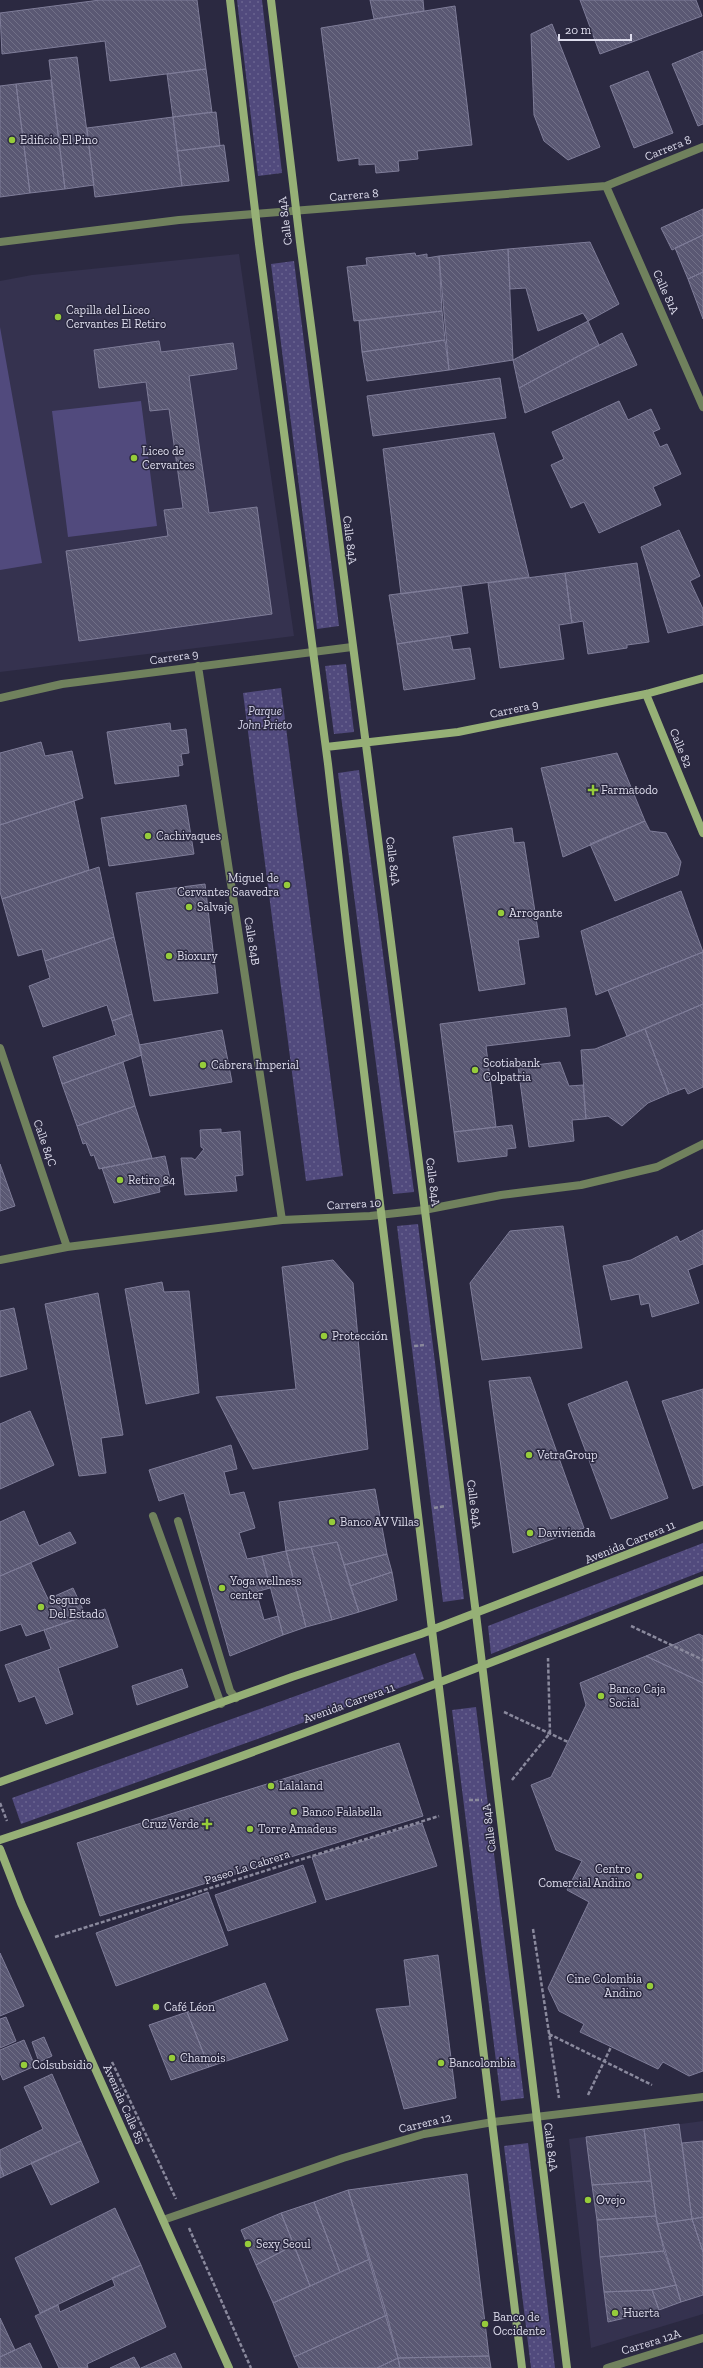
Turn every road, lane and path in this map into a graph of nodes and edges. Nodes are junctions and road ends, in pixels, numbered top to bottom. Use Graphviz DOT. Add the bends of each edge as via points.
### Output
graph roads {
  1 [pos="230,0"];
  2 [pos="271,0"];
  3 [pos="703,147"];
  4 [pos="606,186"];
  5 [pos="296,212"];
  6 [pos="256,215"];
  7 [pos="0,242"];
  8 [pos="703,407"];
  9 [pos="352,647"];
  10 [pos="313,652"];
  11 [pos="198,666"];
  12 [pos="703,678"];
  13 [pos="646,694"];
  14 [pos="0,698"];
  15 [pos="366,742"];
  16 [pos="326,747"];
  17 [pos="703,833"];
  18 [pos="0,1048"];
  19 [pos="703,1144"];
  20 [pos="424,1210"];
  21 [pos="381,1215"];
  22 [pos="282,1220"];
  23 [pos="67,1247"];
  24 [pos="0,1260"];
  25 [pos="441,1343"];
  26 [pos="397,1349"];
  27 [pos="462,1504"];
  28 [pos="417,1510"];
  29 [pos="153,1516"];
  30 [pos="178,1521"];
  31 [pos="703,1525"];
  32 [pos="703,1580"];
  33 [pos="476,1614"];
  34 [pos="611,1616"];
  35 [pos="432,1630"];
  36 [pos="548,1652"];
  37 [pos="703,1660"];
  38 [pos="482,1667"];
  39 [pos="438,1683"];
  40 [pos="236,1698"];
  41 [pos="221,1704"];
  42 [pos="498,1709"];
  43 [pos="550,1733"];
  44 [pos="568,1742"];
  45 [pos="0,1782"];
  46 [pos="510,1783"];
  47 [pos="497,1800"];
  48 [pos="453,1801"];
  49 [pos="0,1803"];
  50 [pos="445,1814"];
  51 [pos="13,1835"];
  52 [pos="0,1840"];
  53 [pos="0,1849"];
  54 [pos="52,1930"];
  55 [pos="54,1938"];
  56 [pos="58,1945"];
  57 [pos="549,2034"];
  58 [pos="611,2047"];
  59 [pos="111,2058"];
  60 [pos="604,2061"];
  61 [pos="655,2087"];
  62 [pos="703,2097"];
  63 [pos="584,2102"];
  64 [pos="535,2118"];
  65 [pos="493,2122"];
  66 [pos="182,2213"];
  67 [pos="163,2220"];
  68 [pos="703,2338"];
  69 [pos="229,2368"];
  70 [pos="251,2368"];
  71 [pos="522,2368"];
  72 [pos="567,2368"];
  73 [pos="607,2368"];
  1 -- 6 [label="street"];
  2 -- 5 [label="street, Calle 84A"];
  3 -- 4 [label="street, Carrera 8"];
  4 -- 5 [label="street, Carrera 8"];
  4 -- 8 [label="street, Calle 81A"];
  5 -- 6 [label="street, Carrera 8"];
  5 -- 9 [label="street, Calle 84A"];
  6 -- 7 [label="street, Carrera 8" via="179,220"];
  6 -- 10 [label="street"];
  9 -- 10 [label="street, Carrera 9"];
  9 -- 15 [label="street, Calle 84A"];
  10 -- 11 [label="street, Carrera 9"];
  10 -- 16 [label="street"];
  11 -- 14 [label="street, Carrera 9" via="62,684"];
  11 -- 22 [label="street, Calle 84B"];
  12 -- 13 [label="street, Carrera 9"];
  13 -- 15 [label="street, Carrera 9" via="458,732"];
  13 -- 17 [label="street, Calle 82"];
  15 -- 16 [label="street, Carrera 9"];
  15 -- 20 [label="street, Calle 84A"];
  16 -- 21 [label="street"];
  18 -- 23 [label="street, Calle 84C"];
  19 -- 20 [label="street, Carrera 10" via="657,1167 581,1185 501,1195"];
  20 -- 21 [label="street, Carrera 10"];
  20 -- 25 [label="street, Calle 84A"];
  21 -- 22 [label="street, Carrera 10"];
  21 -- 26 [label="street"];
  22 -- 23 [label="street, Carrera 10"];
  23 -- 24 [label="street, Carrera 10"];
  25 -- 26 [label="path"];
  25 -- 27 [label="street, Calle 84A"];
  26 -- 28 [label="street"];
  27 -- 28 [label="path"];
  27 -- 33 [label="street, Calle 84A"];
  28 -- 35 [label="street"];
  29 -- 41 [label="street"];
  30 -- 40 [label="street" via="230,1691"];
  31 -- 33 [label="street, Avenida Carrera 11"];
  32 -- 34 [label="street, Avenida Carrera 11"];
  33 -- 35 [label="street, Avenida Carrera 11"];
  33 -- 38 [label="street, Calle 84A"];
  34 -- 37 [label="path"];
  34 -- 38 [label="street, Avenida Carrera 11"];
  35 -- 39 [label="street"];
  35 -- 40 [label="street, Avenida Carrera 11"];
  36 -- 43 [label="path"];
  38 -- 39 [label="street, Avenida Carrera 11"];
  38 -- 47 [label="street, Calle 84A"];
  39 -- 48 [label="street"];
  39 -- 51 [label="street, Avenida Carrera 11" via="75,1815"];
  40 -- 41 [label="street, Avenida Carrera 11"];
  41 -- 45 [label="street, Avenida Carrera 11"];
  42 -- 43 [label="path"];
  43 -- 44 [label="path"];
  43 -- 46 [label="path"];
  47 -- 48 [label="path"];
  47 -- 64 [label="street, Calle 84A"];
  48 -- 65 [label="street"];
  49 -- 51 [label="path"];
  50 -- 55 [label="path, Paseo La Cabrera"];
  51 -- 52 [label="street, Avenida Carrera 11"];
  53 -- 67 [label="street, Avenida Calle 85" via="21,1903"];
  54 -- 55 [label="path"];
  55 -- 56 [label="path"];
  57 -- 60 [label="path"];
  58 -- 60 [label="path"];
  59 -- 66 [label="path"];
  60 -- 61 [label="path"];
  60 -- 63 [label="path"];
  62 -- 64 [label="street, Carrera 12"];
  64 -- 65 [label="street, Carrera 12"];
  64 -- 72 [label="street, Calle 84A"];
  65 -- 66 [label="street, Carrera 12" via="424,2134 343,2158"];
  65 -- 71 [label="street"];
  66 -- 67 [label="street, Carrera 12"];
  66 -- 70 [label="path"];
  67 -- 69 [label="street, Avenida Calle 85"];
  68 -- 73 [label="street, Carrera 12A"];
}
